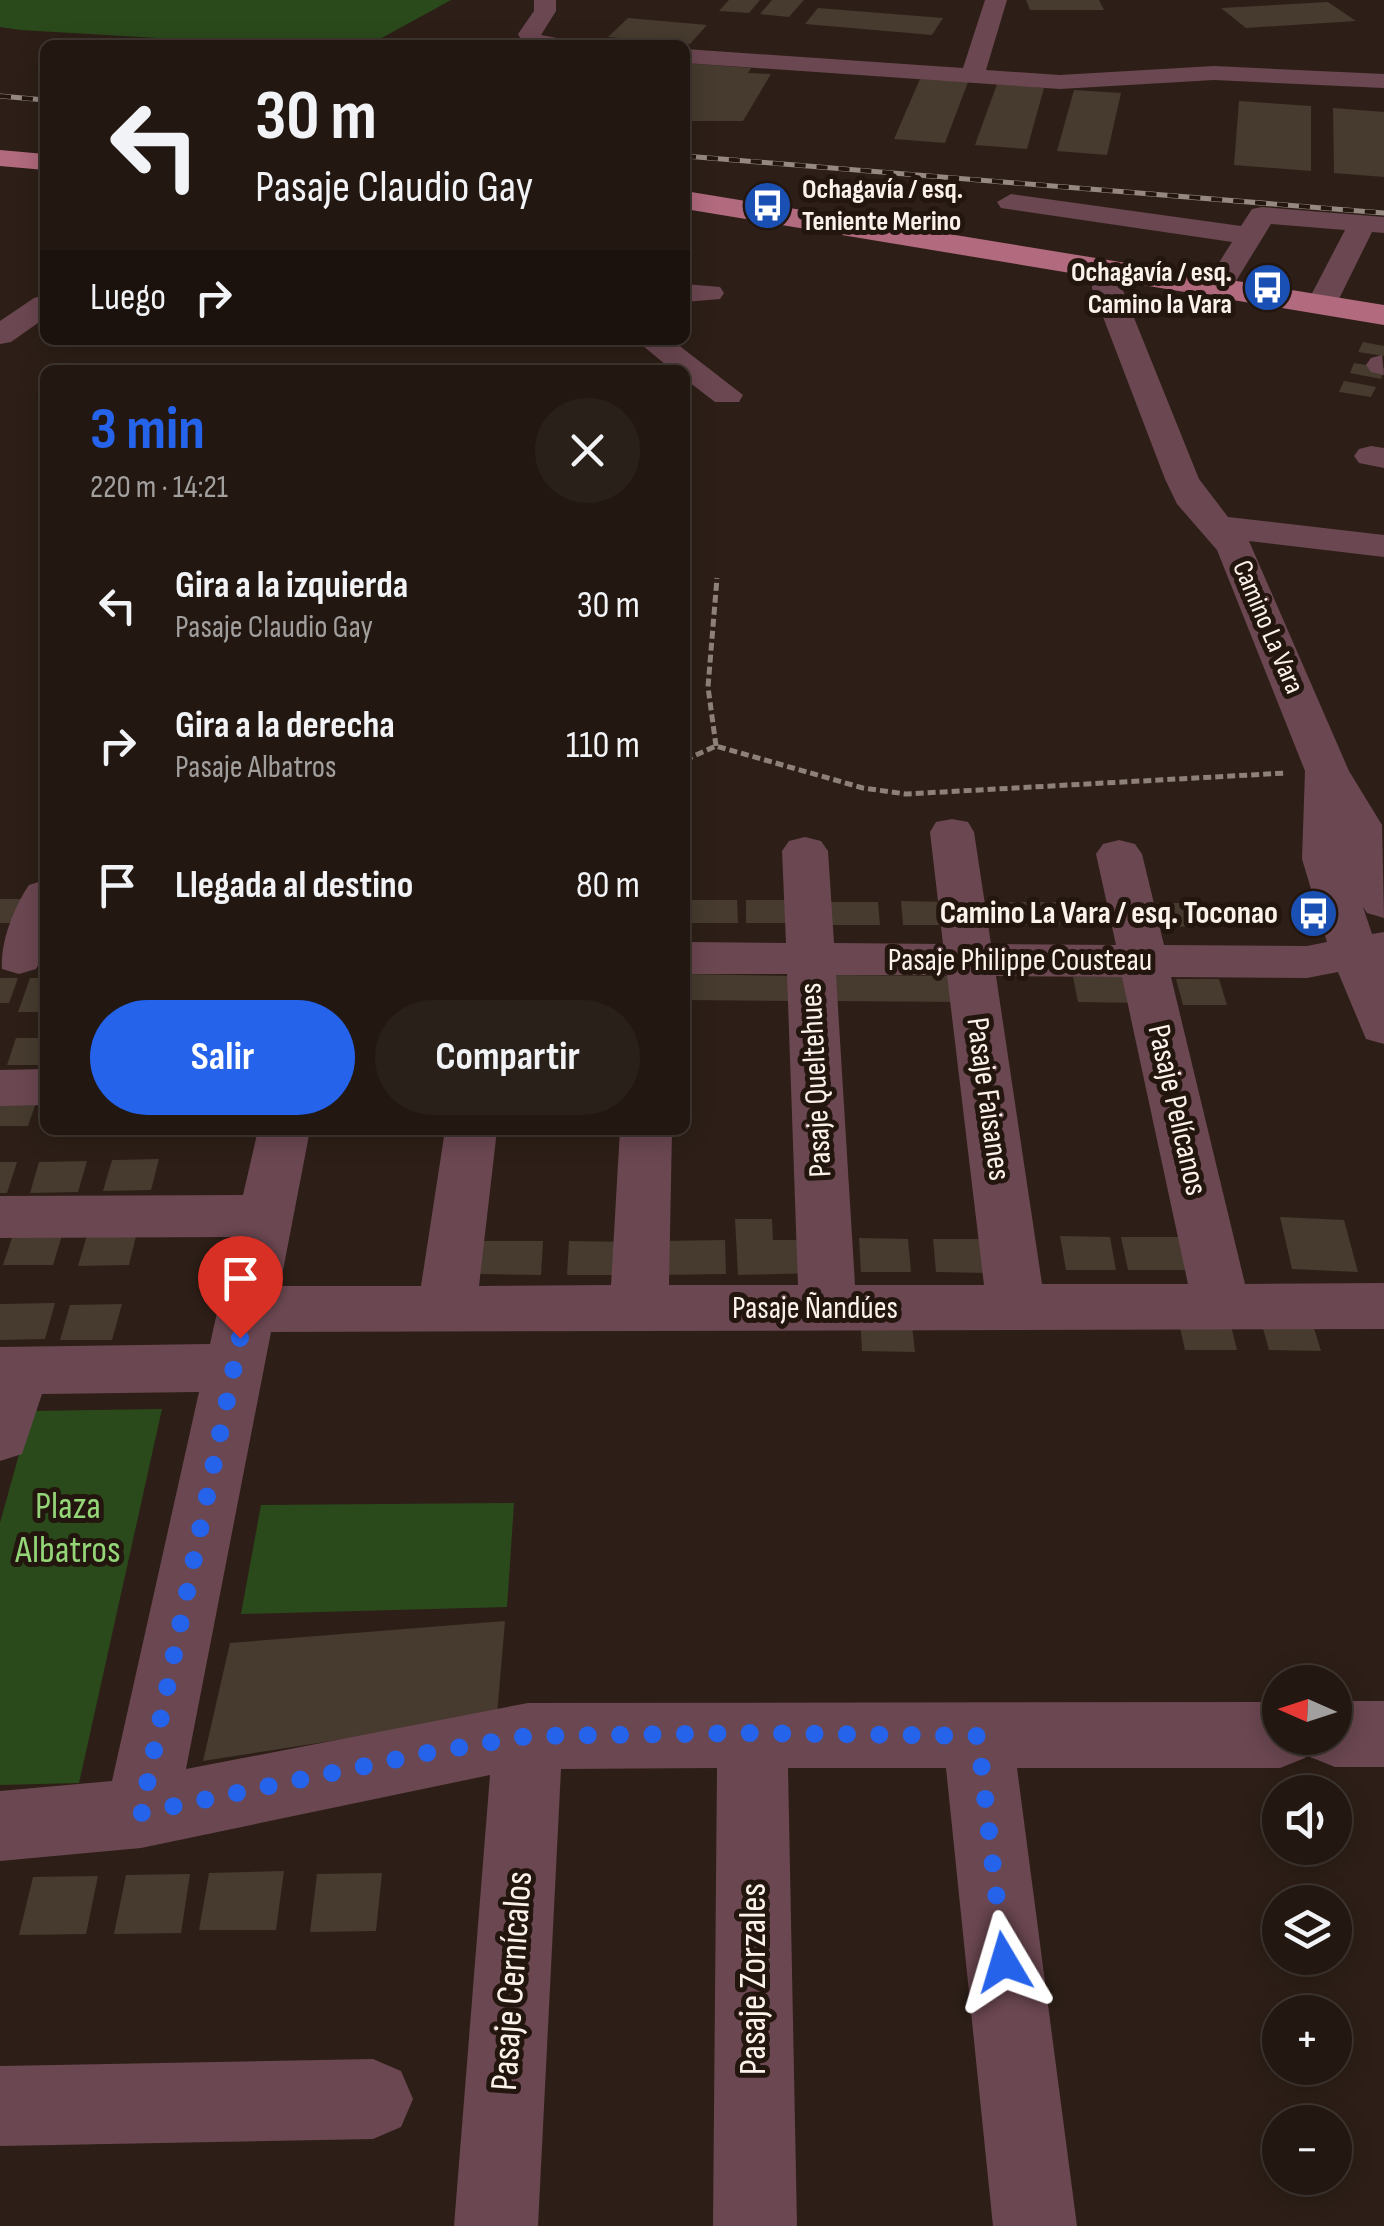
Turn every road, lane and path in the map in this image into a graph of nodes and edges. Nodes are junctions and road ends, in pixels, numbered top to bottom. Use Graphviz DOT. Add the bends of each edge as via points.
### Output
graph roads {
  1 [pos="545,0"];
  2 [pos="996,0"];
  3 [pos="532,40"];
  4 [pos="690,56"];
  5 [pos="1384,56"];
  6 [pos="1214,73"];
  7 [pos="972,78"];
  8 [pos="1384,81"];
  9 [pos="4,162"];
  10 [pos="40,162"];
  11 [pos="690,201"];
  12 [pos="1011,202"];
  13 [pos="1374,224"];
  14 [pos="1256,225"];
  15 [pos="1106,270"];
  16 [pos="1218,288"];
  17 [pos="1322,305"];
  18 [pos="40,307"];
  19 [pos="1384,315"];
  20 [pos="0,335"];
  21 [pos="659,345"];
  22 [pos="686,365"];
  23 [pos="690,368"];
  24 [pos="727,395"];
  25 [pos="1219,527"];
  26 [pos="1384,546"];
  27 [pos="717,578"];
  28 [pos="716,746"];
  29 [pos="690,758"];
  30 [pos="1328,771"];
  31 [pos="952,832"];
  32 [pos="805,852"];
  33 [pos="1119,854"];
  34 [pos="1384,904"];
  35 [pos="40,908"];
  36 [pos="1369,950"];
  37 [pos="21,958"];
  38 [pos="690,958"];
  39 [pos="809,959"];
  40 [pos="970,960"];
  41 [pos="1143,961"];
  42 [pos="1384,1028"];
  43 [pos="40,1087"];
  44 [pos="0,1088"];
  45 [pos="283,1135"];
  46 [pos="470,1135"];
  47 [pos="646,1135"];
  48 [pos="266,1216"];
  49 [pos="0,1218"];
  50 [pos="1222,1306"];
  51 [pos="1384,1306"];
  52 [pos="639,1308"];
  53 [pos="828,1308"];
  54 [pos="1016,1308"];
  55 [pos="246,1309"];
  56 [pos="447,1309"];
  57 [pos="234,1368"];
  58 [pos="9,1371"];
  59 [pos="0,1436"];
  60 [pos="752,1733"];
  61 [pos="1262,1734"];
  62 [pos="1352,1734"];
  63 [pos="1384,1734"];
  64 [pos="528,1736"];
  65 [pos="978,1736"];
  66 [pos="141,1813"];
  67 [pos="0,1826"];
  68 [pos="374,2100"];
  69 [pos="0,2106"];
  70 [pos="496,2226"];
  71 [pos="754,2226"];
  72 [pos="1035,2226"];
  1 -- 3 [label="street"];
  2 -- 7 [label="street"];
  4 -- 7 [label="street"];
  5 -- 6 [label="street"];
  6 -- 7 [label="street" via="1103,82"];
  6 -- 8 [label="street"];
  9 -- 10 [label="main road"];
  11 -- 15 [label="main road"];
  12 -- 14 [label="street"];
  13 -- 14 [label="street"];
  13 -- 17 [label="street"];
  14 -- 16 [label="street"];
  15 -- 16 [label="main road"];
  15 -- 25 [label="street, Camino La Vara" via="1107,288 1182,480"];
  16 -- 17 [label="main road"];
  17 -- 19 [label="main road"];
  18 -- 20 [label="street"];
  21 -- 22 [label="street"];
  23 -- 24 [label="street"];
  25 -- 26 [label="street"];
  25 -- 30 [label="street, Camino La Vara" via="1242,564"];
  27 -- 28 [label="path" via="708,687"];
  28 -- 29 [label="path"];
  28 -- 30 [label="path" via="906,794"];
  30 -- 34 [label="street, Camino La Vara" via="1360,826"];
  30 -- 36 [label="street, Camino La Vara" via="1325,859"];
  31 -- 40 [label="street, Pasaje Faisanes"];
  32 -- 39 [label="street, Pasaje Queltehues"];
  33 -- 41 [label="street, Pasaje Pelícanos"];
  35 -- 37 [label="street"];
  36 -- 41 [label="street, Pasaje Philippe Cousteau" via="1307,962"];
  36 -- 42 [label="street, Camino La Vara"];
  38 -- 39 [label="street, Pasaje Philippe Cousteau"];
  39 -- 40 [label="street, Pasaje Philippe Cousteau"];
  39 -- 53 [label="street, Pasaje Queltehues"];
  40 -- 41 [label="street, Pasaje Philippe Cousteau"];
  40 -- 54 [label="street, Pasaje Faisanes"];
  41 -- 50 [label="street, Pasaje Pelícanos"];
  43 -- 44 [label="street"];
  45 -- 48 [label="street"];
  46 -- 56 [label="street"];
  47 -- 52 [label="street"];
  48 -- 49 [label="street"];
  48 -- 55 [label="street"];
  50 -- 51 [label="street, Pasaje Ñandúes"];
  50 -- 54 [label="street, Pasaje Ñandúes"];
  52 -- 53 [label="street, Pasaje Ñandúes"];
  52 -- 56 [label="street, Pasaje Ñandúes"];
  53 -- 54 [label="street, Pasaje Ñandúes"];
  55 -- 56 [label="street, Pasaje Ñandúes"];
  55 -- 57 [label="street"];
  57 -- 58 [label="street"];
  57 -- 66 [label="street"];
  58 -- 59 [label="street"];
  60 -- 64 [label="street"];
  60 -- 65 [label="street"];
  60 -- 71 [label="street, Pasaje Zorzales"];
  61 -- 65 [label="street"];
  62 -- 63 [label="street"];
  64 -- 66 [label="street"];
  64 -- 70 [label="street, Pasaje Cernícalos"];
  65 -- 72 [label="street"];
  66 -- 67 [label="street"];
  68 -- 69 [label="street"];
}
